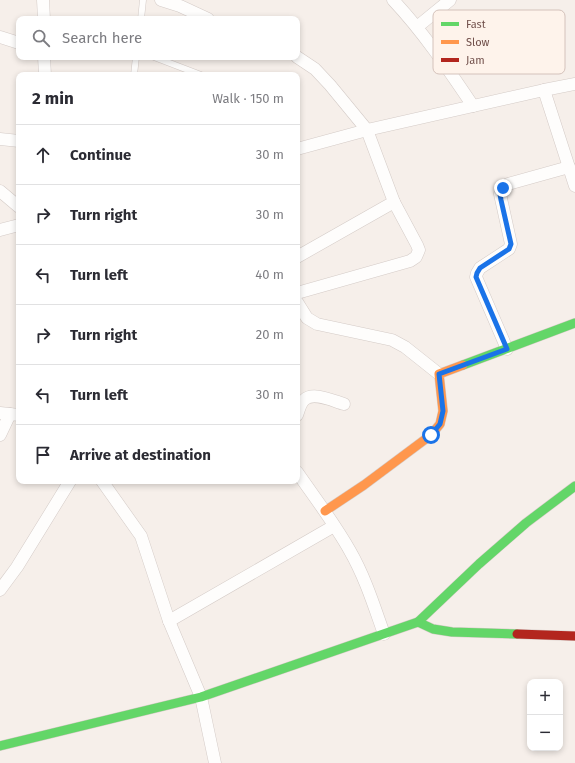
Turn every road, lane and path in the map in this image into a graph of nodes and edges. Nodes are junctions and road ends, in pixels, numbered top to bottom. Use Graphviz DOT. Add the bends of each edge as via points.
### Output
graph roads {
  1 [pos="43,0"];
  2 [pos="143,0"];
  3 [pos="161,0"];
  4 [pos="393,0"];
  5 [pos="450,0"];
  6 [pos="438,10"];
  7 [pos="433,14"];
  8 [pos="44,16"];
  9 [pos="141,16"];
  10 [pos="202,16"];
  11 [pos="417,27"];
  12 [pos="0,37"];
  13 [pos="16,42"];
  14 [pos="433,47"];
  15 [pos="300,59"];
  16 [pos="44,60"];
  17 [pos="136,60"];
  18 [pos="162,60"];
  19 [pos="45,72"];
  20 [pos="134,72"];
  21 [pos="193,72"];
  22 [pos="452,74"];
  23 [pos="575,84"];
  24 [pos="544,90"];
  25 [pos="473,106"];
  26 [pos="367,130"];
  27 [pos="0,139"];
  28 [pos="16,141"];
  29 [pos="300,148"];
  30 [pos="568,167"];
  31 [pos="575,186"];
  32 [pos="0,191"];
  33 [pos="394,202"];
  34 [pos="16,204"];
  35 [pos="16,225"];
  36 [pos="0,230"];
  37 [pos="300,255"];
  38 [pos="300,292"];
  39 [pos="300,307"];
  40 [pos="575,323"];
  41 [pos="507,349"];
  42 [pos="439,374"];
  43 [pos="344,404"];
  44 [pos="300,405"];
  45 [pos="10,414"];
  46 [pos="0,435"];
  47 [pos="300,476"];
  48 [pos="68,484"];
  49 [pos="104,484"];
  50 [pos="575,486"];
  51 [pos="325,512"];
  52 [pos="334,526"];
  53 [pos="0,590"];
  54 [pos="170,621"];
  55 [pos="418,622"];
  56 [pos="384,634"];
  57 [pos="575,636"];
  58 [pos="201,697"];
  59 [pos="0,746"];
  60 [pos="215,763"];
  1 -- 8 [label="street"];
  2 -- 9 [label="lane"];
  3 -- 10 [label="street"];
  4 -- 11 [label="street"];
  5 -- 6 [label="street"];
  7 -- 11 [label="street"];
  11 -- 14 [label="street"];
  12 -- 13 [label="street"];
  15 -- 26 [label="street" via="315,69"];
  16 -- 19 [label="street"];
  17 -- 20 [label="lane"];
  18 -- 21 [label="lane"];
  22 -- 25 [label="street"];
  23 -- 24 [label="street"];
  24 -- 25 [label="street"];
  24 -- 30 [label="street"];
  25 -- 26 [label="street"];
  26 -- 29 [label="street"];
  26 -- 33 [label="street"];
  27 -- 28 [label="street"];
  30 -- 31 [label="street"];
  30 -- 41 [label="street" via="508,184 500,194 511,244 509,249 480,268 476,277"];
  32 -- 34 [label="street"];
  33 -- 37 [label="street"];
  33 -- 38 [label="street" via="417,245 419,250 416,257 410,261"];
  35 -- 36 [label="street"];
  39 -- 42 [label="street" via="307,318 317,324 392,340"];
  40 -- 41 [label="street"];
  41 -- 42 [label="street"];
  42 -- 51 [label="street" via="443,411 440,424 431,435"];
  43 -- 44 [label="street" via="310,397 304,399"];
  45 -- 46 [label="street"];
  47 -- 51 [label="street"];
  48 -- 53 [label="street"];
  49 -- 54 [label="street" via="141,536"];
  50 -- 55 [label="street" via="526,523"];
  51 -- 52 [label="street"];
  52 -- 54 [label="street"];
  52 -- 56 [label="street" via="367,584"];
  54 -- 58 [label="street"];
  55 -- 56 [label="street"];
  55 -- 57 [label="street" via="433,629 452,632"];
  56 -- 58 [label="street"];
  58 -- 59 [label="street"];
  58 -- 60 [label="street"];
}
